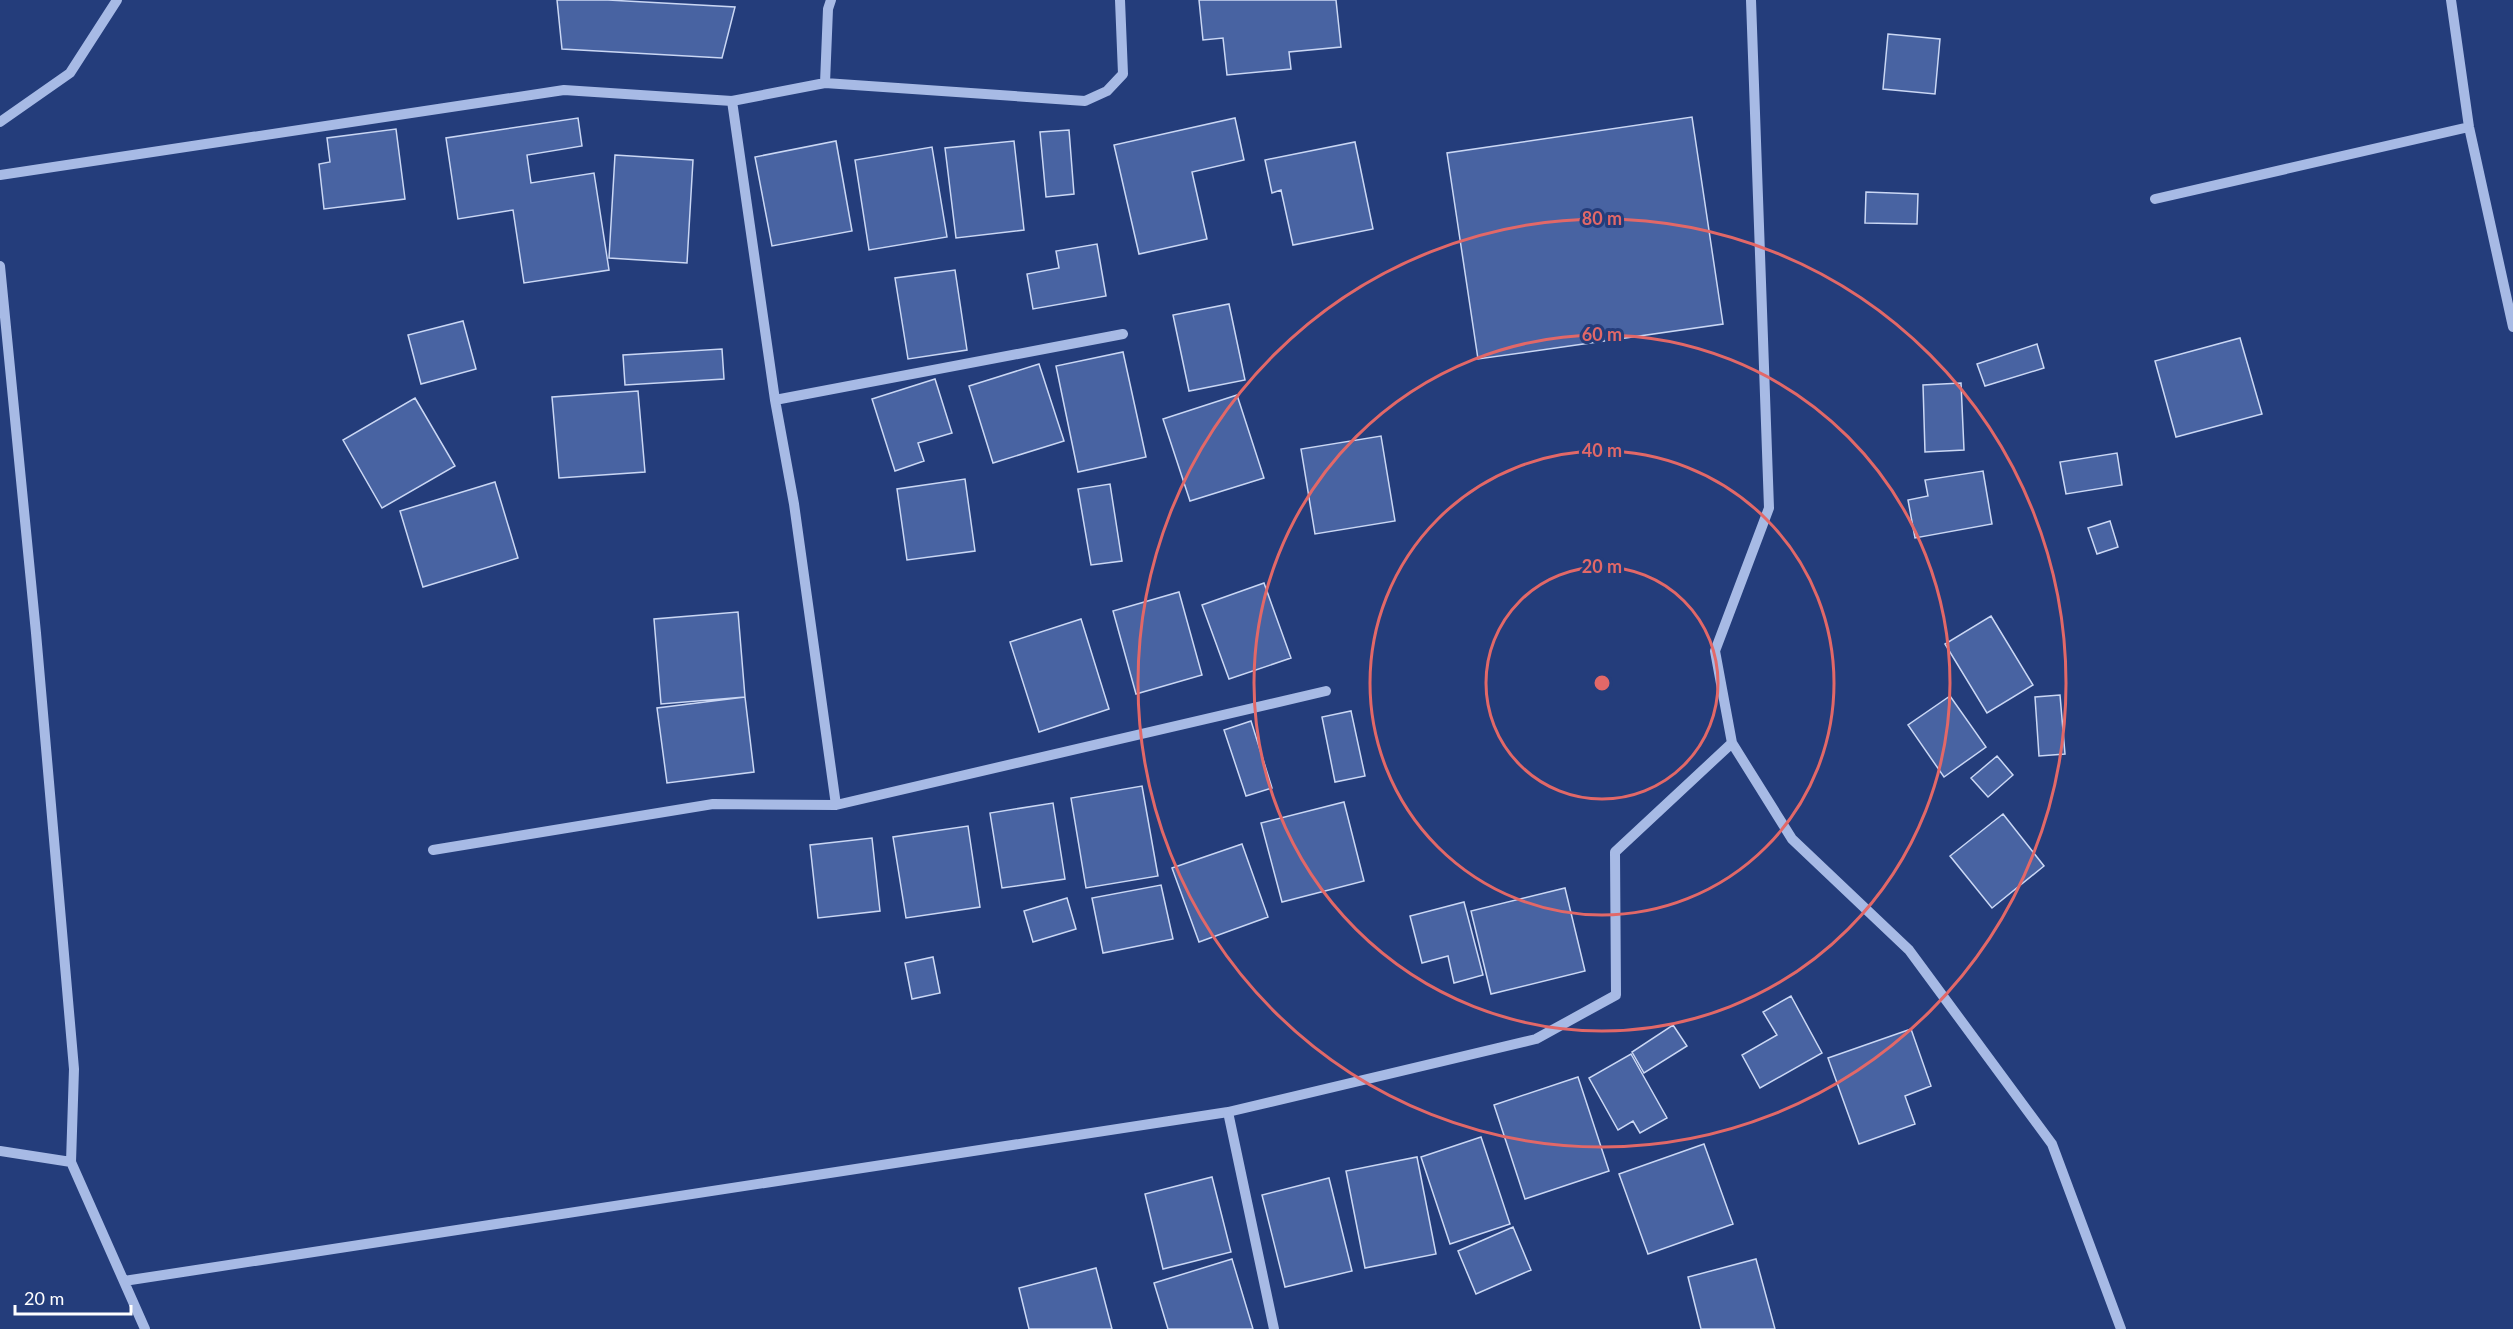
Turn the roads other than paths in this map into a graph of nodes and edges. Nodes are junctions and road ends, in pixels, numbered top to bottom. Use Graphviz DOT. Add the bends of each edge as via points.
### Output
graph roads {
  1 [pos="117,0"];
  2 [pos="831,0"];
  3 [pos="1120,0"];
  4 [pos="1752,0"];
  5 [pos="2451,0"];
  6 [pos="825,83"];
  7 [pos="732,101"];
  8 [pos="0,122"];
  9 [pos="2469,127"];
  10 [pos="0,175"];
  11 [pos="2155,199"];
  12 [pos="0,266"];
  13 [pos="2513,327"];
  14 [pos="1123,334"];
  15 [pos="775,400"];
  16 [pos="1326,691"];
  17 [pos="1732,743"];
  18 [pos="836,805"];
  19 [pos="433,850"];
  20 [pos="1227,1112"];
  21 [pos="0,1151"];
  22 [pos="71,1162"];
  23 [pos="124,1281"];
  24 [pos="145,1329"];
  25 [pos="1274,1329"];
  26 [pos="2121,1329"];
  1 -- 8 [label="street" via="70,73"];
  2 -- 6 [label="street"];
  3 -- 6 [label="street" via="1123,74 1107,91 1085,101"];
  4 -- 17 [label="street" via="1769,507 1715,651"];
  5 -- 9 [label="street"];
  6 -- 7 [label="street"];
  7 -- 10 [label="street" via="564,90"];
  7 -- 15 [label="street"];
  9 -- 11 [label="street"];
  9 -- 13 [label="street"];
  12 -- 22 [label="street" via="74,1069"];
  14 -- 15 [label="street"];
  15 -- 18 [label="street" via="794,504"];
  16 -- 18 [label="street"];
  17 -- 20 [label="street" via="1615,852 1616,995 1536,1039"];
  17 -- 26 [label="street" via="1792,839 1909,950 2052,1144"];
  18 -- 19 [label="street" via="713,804"];
  20 -- 23 [label="street"];
  20 -- 25 [label="street"];
  21 -- 22 [label="street"];
  22 -- 23 [label="street"];
  23 -- 24 [label="street"];
}
